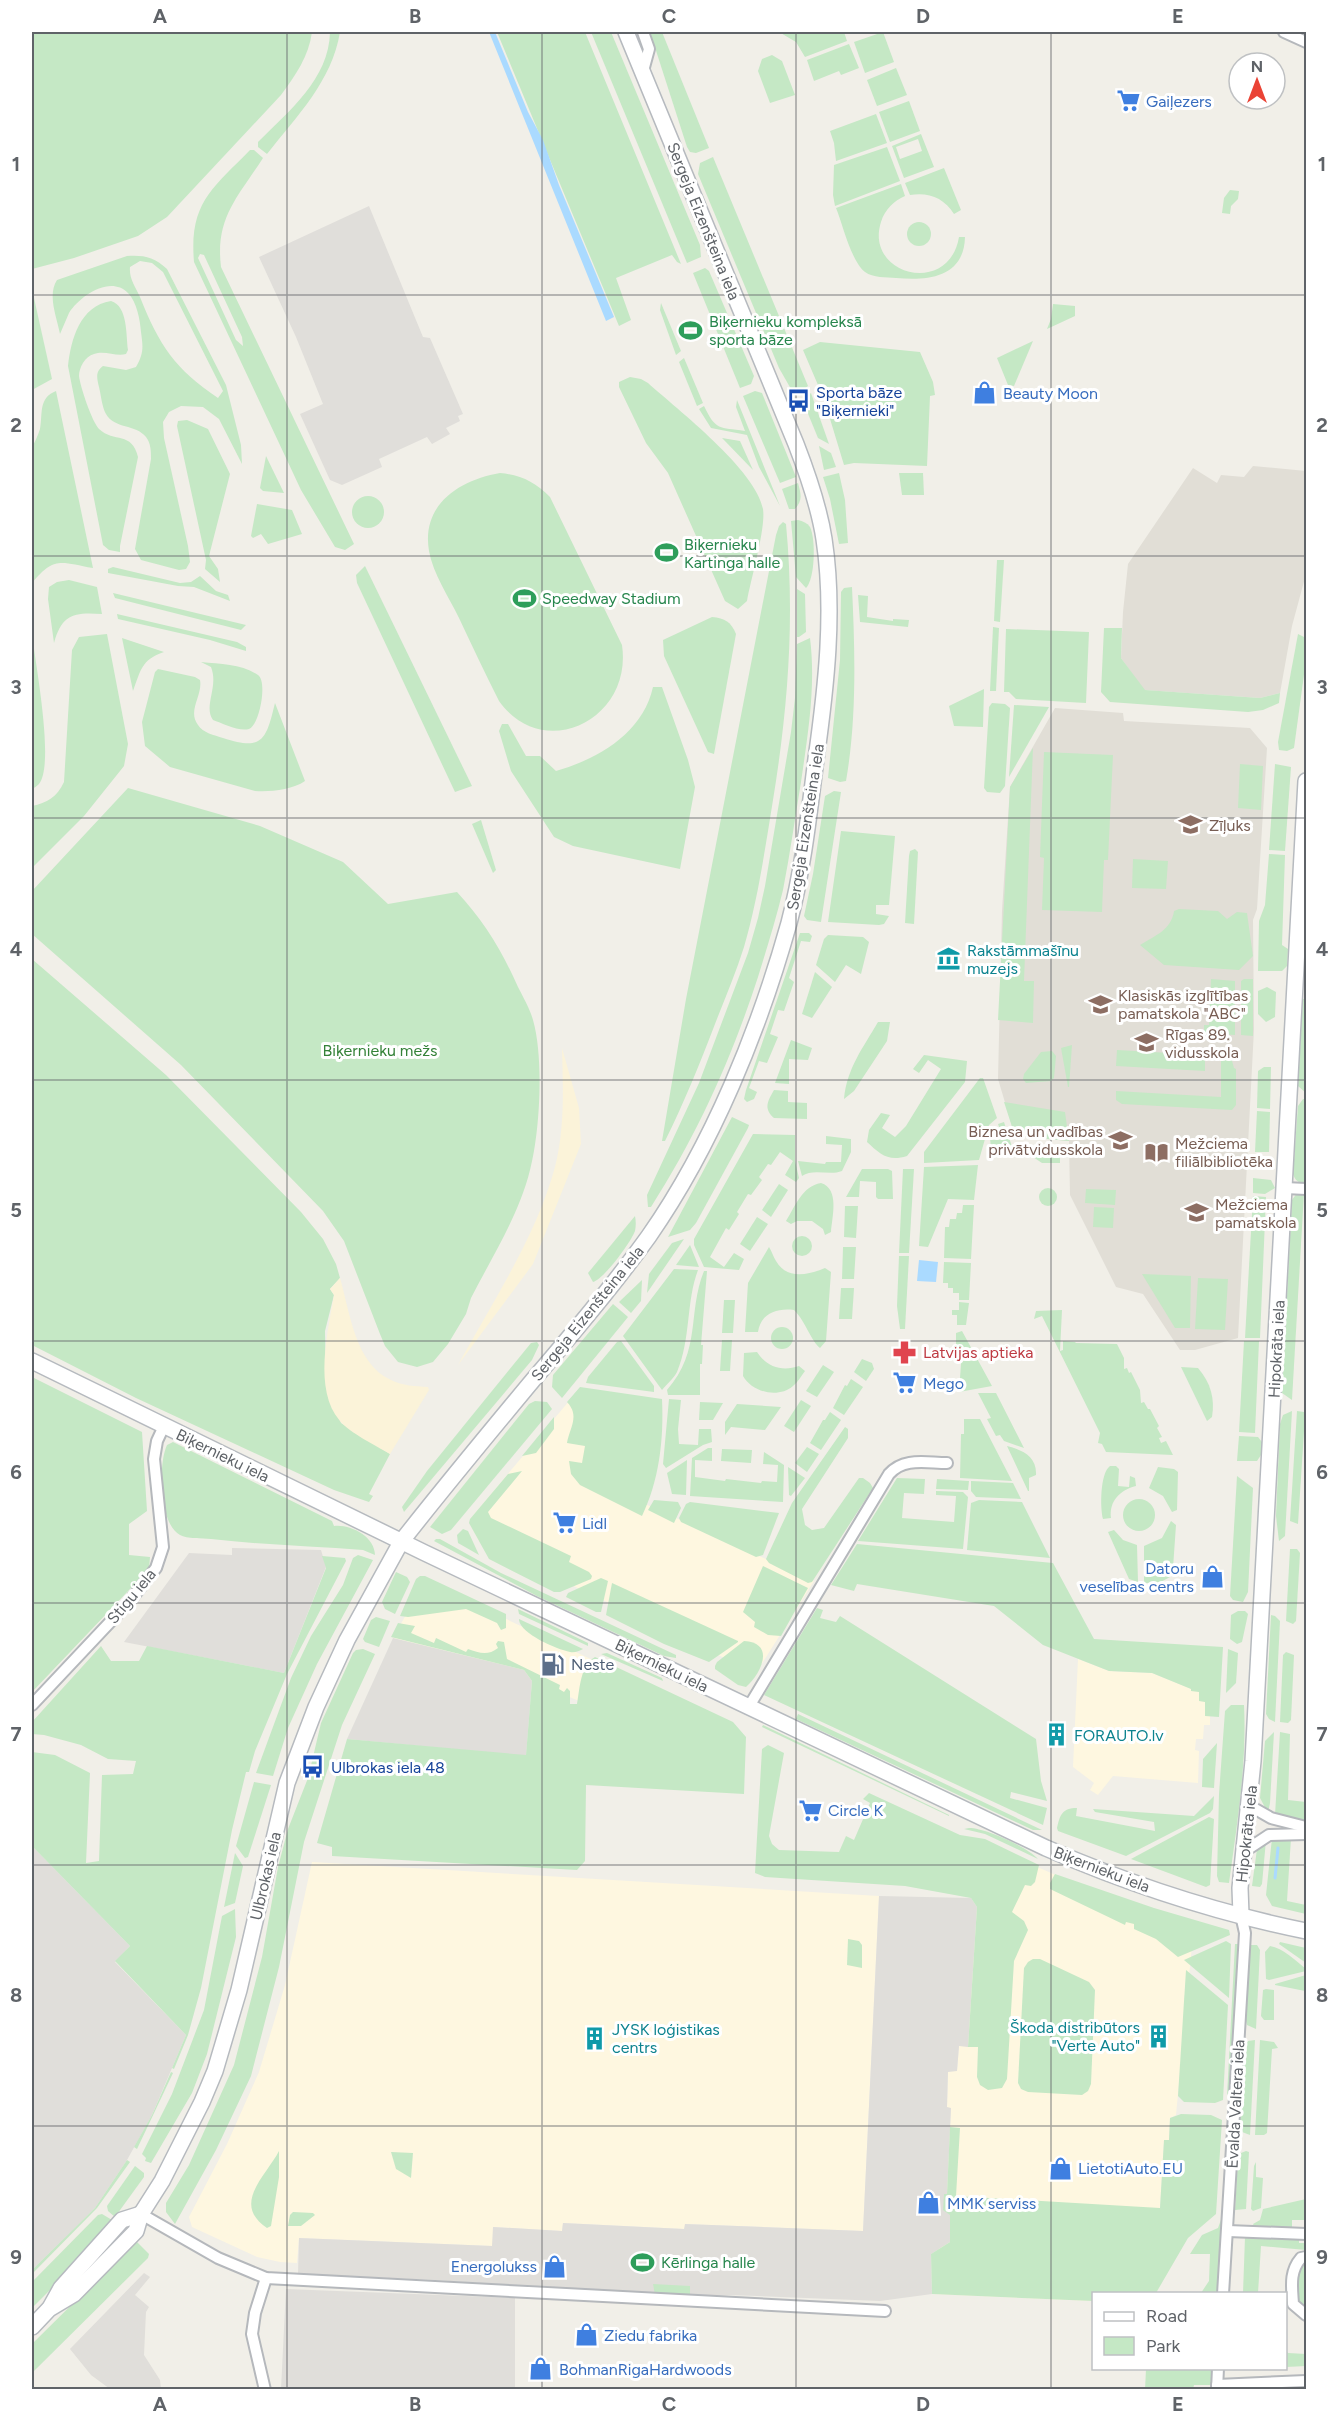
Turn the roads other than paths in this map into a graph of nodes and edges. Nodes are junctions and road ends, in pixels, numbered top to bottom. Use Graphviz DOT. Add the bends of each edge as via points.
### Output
graph roads {
  1 [pos="626,32"];
  2 [pos="643,32"];
  3 [pos="1284,32"];
  4 [pos="1306,42"];
  5 [pos="643,71"];
  6 [pos="1306,782"];
  7 [pos="1285,1188"];
  8 [pos="1306,1189"];
  9 [pos="32,1361"];
  10 [pos="164,1426"];
  11 [pos="947,1463"];
  12 [pos="401,1542"];
  13 [pos="32,1705"];
  14 [pos="748,1708"];
  15 [pos="1250,1806"];
  16 [pos="1306,1827"];
  17 [pos="1306,1834"];
  18 [pos="1245,1851"];
  19 [pos="1241,1915"];
  20 [pos="1306,1931"];
  21 [pos="141,2214"];
  22 [pos="1228,2231"];
  23 [pos="1306,2234"];
  24 [pos="1306,2257"];
  25 [pos="266,2278"];
  26 [pos="1223,2292"];
  27 [pos="885,2311"];
  28 [pos="1306,2315"];
  29 [pos="32,2327"];
  30 [pos="1218,2370"];
  31 [pos="1306,2381"];
  32 [pos="1217,2387"];
  33 [pos="265,2390"];
  1 -- 5 [label="street, Sergeja Eizenšteina iela"];
  2 -- 5 [label="street" via="649,49"];
  3 -- 4 [label="street"];
  5 -- 12 [label="street, Sergeja Eizenšteina iela" via="796,444 823,535 826,667 799,878 789,922 750,1039 724,1103 681,1184 606,1295"];
  6 -- 7 [label="street, Hipokrāta iela"];
  7 -- 8 [label="street"];
  7 -- 15 [label="street, Hipokrāta iela"];
  9 -- 10 [label="street, Biķernieku iela"];
  10 -- 12 [label="street, Biķernieku iela"];
  10 -- 13 [label="street, Stigu iela" via="154,1459 163,1547 156,1568"];
  11 -- 14 [label="street" via="904,1462 895,1466"];
  12 -- 14 [label="street, Biķernieku iela"];
  12 -- 21 [label="street, Ulbrokas iela" via="316,1707 287,1783 239,1990 215,2071 187,2133"];
  14 -- 19 [label="street, Biķernieku iela" via="1101,1871"];
  15 -- 16 [label="street" via="1271,1818"];
  15 -- 18 [label="street, Hipokrāta iela"];
  17 -- 18 [label="street" via="1269,1835"];
  18 -- 19 [label="street, Hipokrāta iela" via="1239,1898"];
  19 -- 20 [label="street, Biķernieku iela"];
  19 -- 22 [label="street, Ēvalda Valtera iela" via="1245,1933"];
  21 -- 25 [label="street" via="218,2258"];
  21 -- 29 [label="street, Ulbrokas iela" via="133,2235 74,2294 49,2309"];
  22 -- 23 [label="street"];
  22 -- 26 [label="street, Ēvalda Valtera iela"];
  24 -- 28 [label="street" via="1293,2267 1292,2283 1293,2304"];
  25 -- 27 [label="street"];
  25 -- 33 [label="street" via="252,2334"];
  30 -- 32 [label="street"];
  31 -- 32 [label="street"];
}
